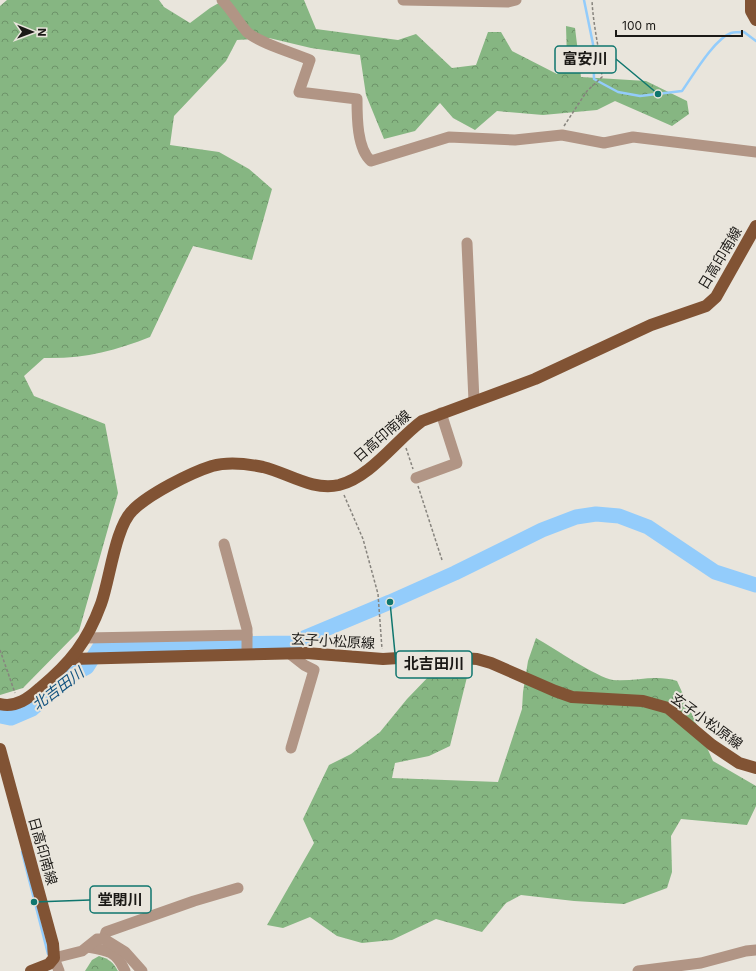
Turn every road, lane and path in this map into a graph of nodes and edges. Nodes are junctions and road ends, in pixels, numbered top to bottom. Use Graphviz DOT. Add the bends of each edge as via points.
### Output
graph roads {
  1 [pos="222,0"];
  2 [pos="403,0"];
  3 [pos="516,0"];
  4 [pos="592,0"];
  5 [pos="751,0"];
  6 [pos="756,20"];
  7 [pos="562,135"];
  8 [pos="756,152"];
  9 [pos="756,226"];
  10 [pos="467,243"];
  11 [pos="474,401"];
  12 [pos="442,413"];
  13 [pos="402,437"];
  14 [pos="416,478"];
  15 [pos="339,485"];
  16 [pos="224,544"];
  17 [pos="442,560"];
  18 [pos="247,635"];
  19 [pos="86,638"];
  20 [pos="0,650"];
  21 [pos="247,654"];
  22 [pos="290,654"];
  23 [pos="383,658"];
  24 [pos="72,659"];
  25 [pos="19,703"];
  26 [pos="0,704"];
  27 [pos="291,748"];
  28 [pos="0,750"];
  29 [pos="756,768"];
  30 [pos="238,888"];
  31 [pos="104,938"];
  32 [pos="88,946"];
  33 [pos="756,950"];
  34 [pos="54,958"];
  35 [pos="31,971"];
  36 [pos="59,971"];
  37 [pos="125,971"];
  38 [pos="142,971"];
  39 [pos="638,971"];
  1 -- 7 [label="street" via="232,9 248,32 310,60 299,92 357,99 357,124 365,156 371,160 449,137 515,140"];
  2 -- 3 [label="street"];
  4 -- 7 [label="path" via="602,77 587,91 564,126"];
  5 -- 6 [label="main road" via="751,11"];
  7 -- 8 [label="street" via="604,143 633,137"];
  9 -- 11 [label="main road, 日高印南線" via="716,297 706,306 651,325 535,379"];
  10 -- 11 [label="street"];
  11 -- 12 [label="main road, 日高印南線"];
  12 -- 13 [label="main road, 日高印南線" via="422,421"];
  12 -- 14 [label="street" via="457,463"];
  13 -- 14 [label="path"];
  13 -- 15 [label="main road, 日高印南線" via="370,469"];
  14 -- 17 [label="path"];
  15 -- 19 [label="main road, 日高印南線" via="312,484 263,467 239,464 213,466 144,500 132,511 123,525 101,604"];
  15 -- 23 [label="path" via="363,539 378,594"];
  16 -- 18 [label="street"];
  18 -- 19 [label="street"];
  18 -- 21 [label="street"];
  19 -- 24 [label="main road, 日高印南線"];
  20 -- 25 [label="path"];
  21 -- 22 [label="main road, 玄子小松原線"];
  21 -- 24 [label="main road, 玄子小松原線"];
  22 -- 23 [label="main road, 玄子小松原線"];
  22 -- 27 [label="street" via="314,670"];
  23 -- 29 [label="main road, 玄子小松原線" via="430,656 477,659 555,692 572,696 654,703 668,708 728,756 739,763"];
  24 -- 25 [label="main road, 日高印南線" via="39,689"];
  25 -- 26 [label="main road"];
  28 -- 34 [label="main road, 日高印南線" via="53,944"];
  30 -- 31 [label="street" via="106,932"];
  31 -- 32 [label="street" via="97,939"];
  31 -- 38 [label="street" via="125,952"];
  32 -- 34 [label="street" via="82,951"];
  32 -- 37 [label="street" via="109,950"];
  33 -- 39 [label="street" via="701,963"];
  34 -- 35 [label="main road" via="49,964"];
  34 -- 36 [label="street"];
}
